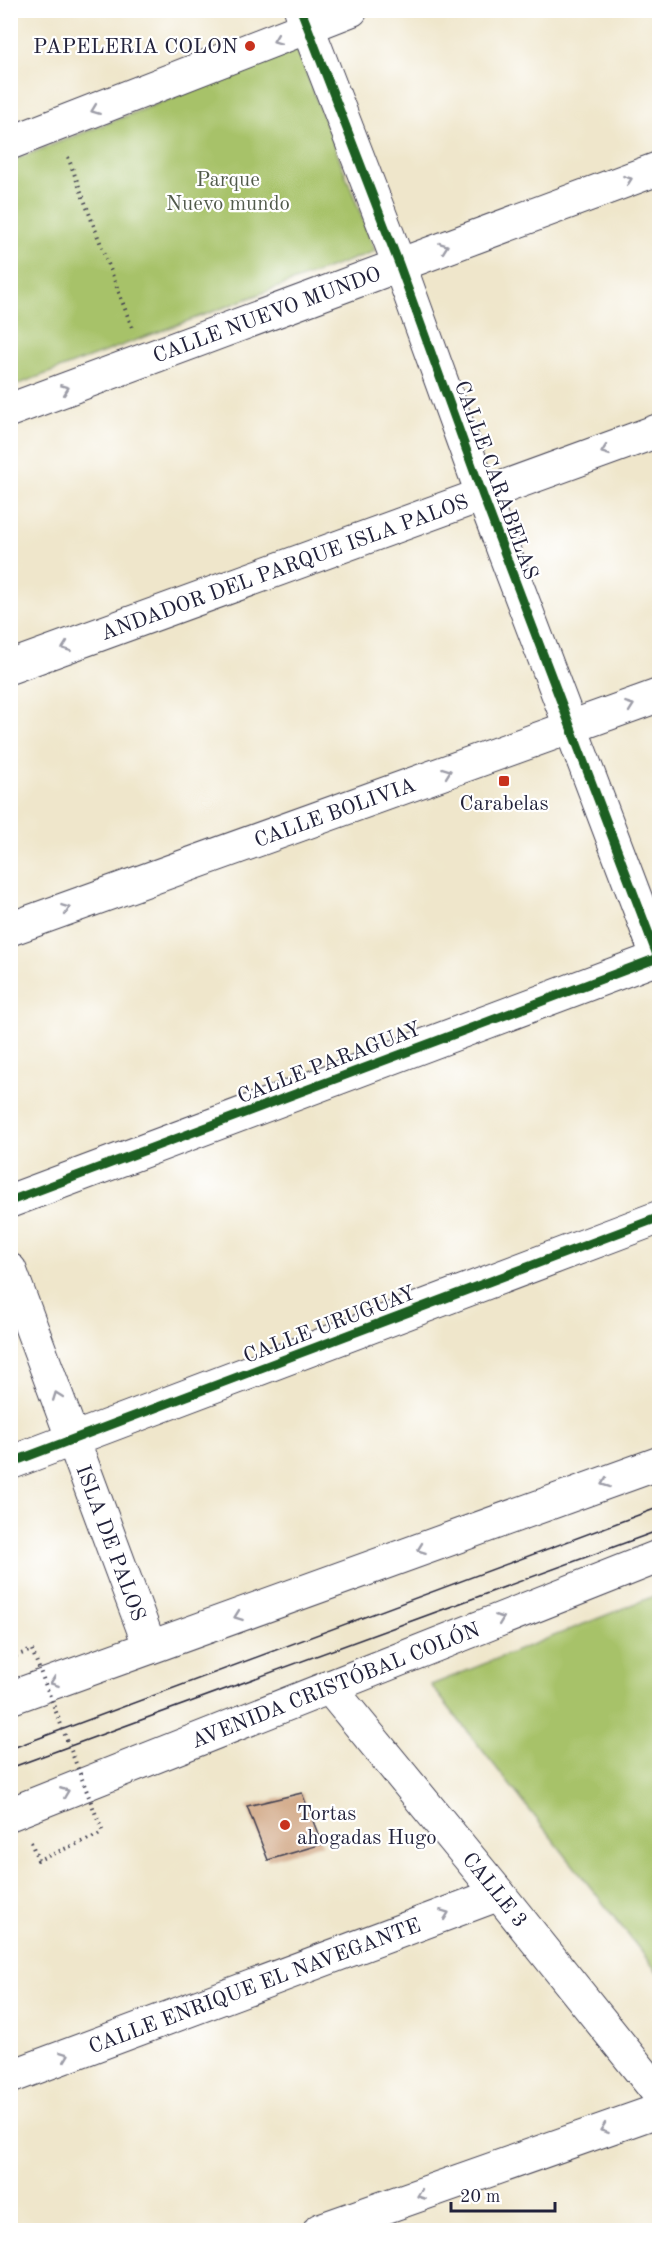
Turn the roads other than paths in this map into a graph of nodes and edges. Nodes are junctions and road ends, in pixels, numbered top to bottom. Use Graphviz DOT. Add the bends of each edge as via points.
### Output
graph roads {
  1 [pos="351,10"];
  2 [pos="304,19"];
  3 [pos="10,143"];
  4 [pos="660,168"];
  5 [pos="399,264"];
  6 [pos="10,410"];
  7 [pos="660,430"];
  8 [pos="483,496"];
  9 [pos="10,667"];
  10 [pos="660,695"];
  11 [pos="571,728"];
  12 [pos="10,929"];
  13 [pos="659,959"];
  14 [pos="10,1201"];
  15 [pos="660,1216"];
  16 [pos="10,1270"];
  17 [pos="74,1440"];
  18 [pos="660,1463"];
  19 [pos="10,1464"];
  20 [pos="660,1556"];
  21 [pos="150,1647"];
  22 [pos="329,1686"];
  23 [pos="10,1698"];
  24 [pos="10,1814"];
  25 [pos="499,1893"];
  26 [pos="10,2077"];
  27 [pos="660,2095"];
  28 [pos="660,2110"];
  29 [pos="389,2220"];
  30 [pos="320,2230"];
  1 -- 2 [label="street"];
  2 -- 3 [label="street, one-way"];
  2 -- 5 [label="street, CALLE CARABELAS"];
  5 -- 4 [label="street, CALLE NUEVO MUNDO, one-way"];
  6 -- 5 [label="street, CALLE NUEVO MUNDO, one-way"];
  5 -- 8 [label="street, CALLE CARABELAS"];
  7 -- 8 [label="street, ANDADOR DEL PARQUE ISLA PALOS, one-way"];
  8 -- 9 [label="street, ANDADOR DEL PARQUE ISLA PALOS, one-way"];
  8 -- 11 [label="street, CALLE CARABELAS"];
  11 -- 10 [label="street, CALLE BOLIVIA, one-way"];
  12 -- 11 [label="street, CALLE BOLIVIA, one-way"];
  11 -- 13 [label="street, CALLE CARABELAS"];
  13 -- 14 [label="street, CALLE PARAGUAY"];
  15 -- 17 [label="street, CALLE URUGUAY"];
  17 -- 16 [label="street, ISLA DE PALOS, one-way"];
  17 -- 19 [label="street, CALLE URUGUAY"];
  17 -- 21 [label="street, ISLA DE PALOS"];
  18 -- 21 [label="street, one-way"];
  22 -- 20 [label="street, AVENIDA CRISTÓBAL COLÓN, one-way"];
  21 -- 23 [label="street, one-way"];
  24 -- 22 [label="street, AVENIDA CRISTÓBAL COLÓN, one-way"];
  22 -- 25 [label="street, CALLE 3"];
  26 -- 25 [label="street, CALLE ENRIQUE EL NAVEGANTE, one-way"];
  25 -- 27 [label="street, CALLE 3"];
  28 -- 29 [label="street, one-way"];
  29 -- 30 [label="street"];
}
